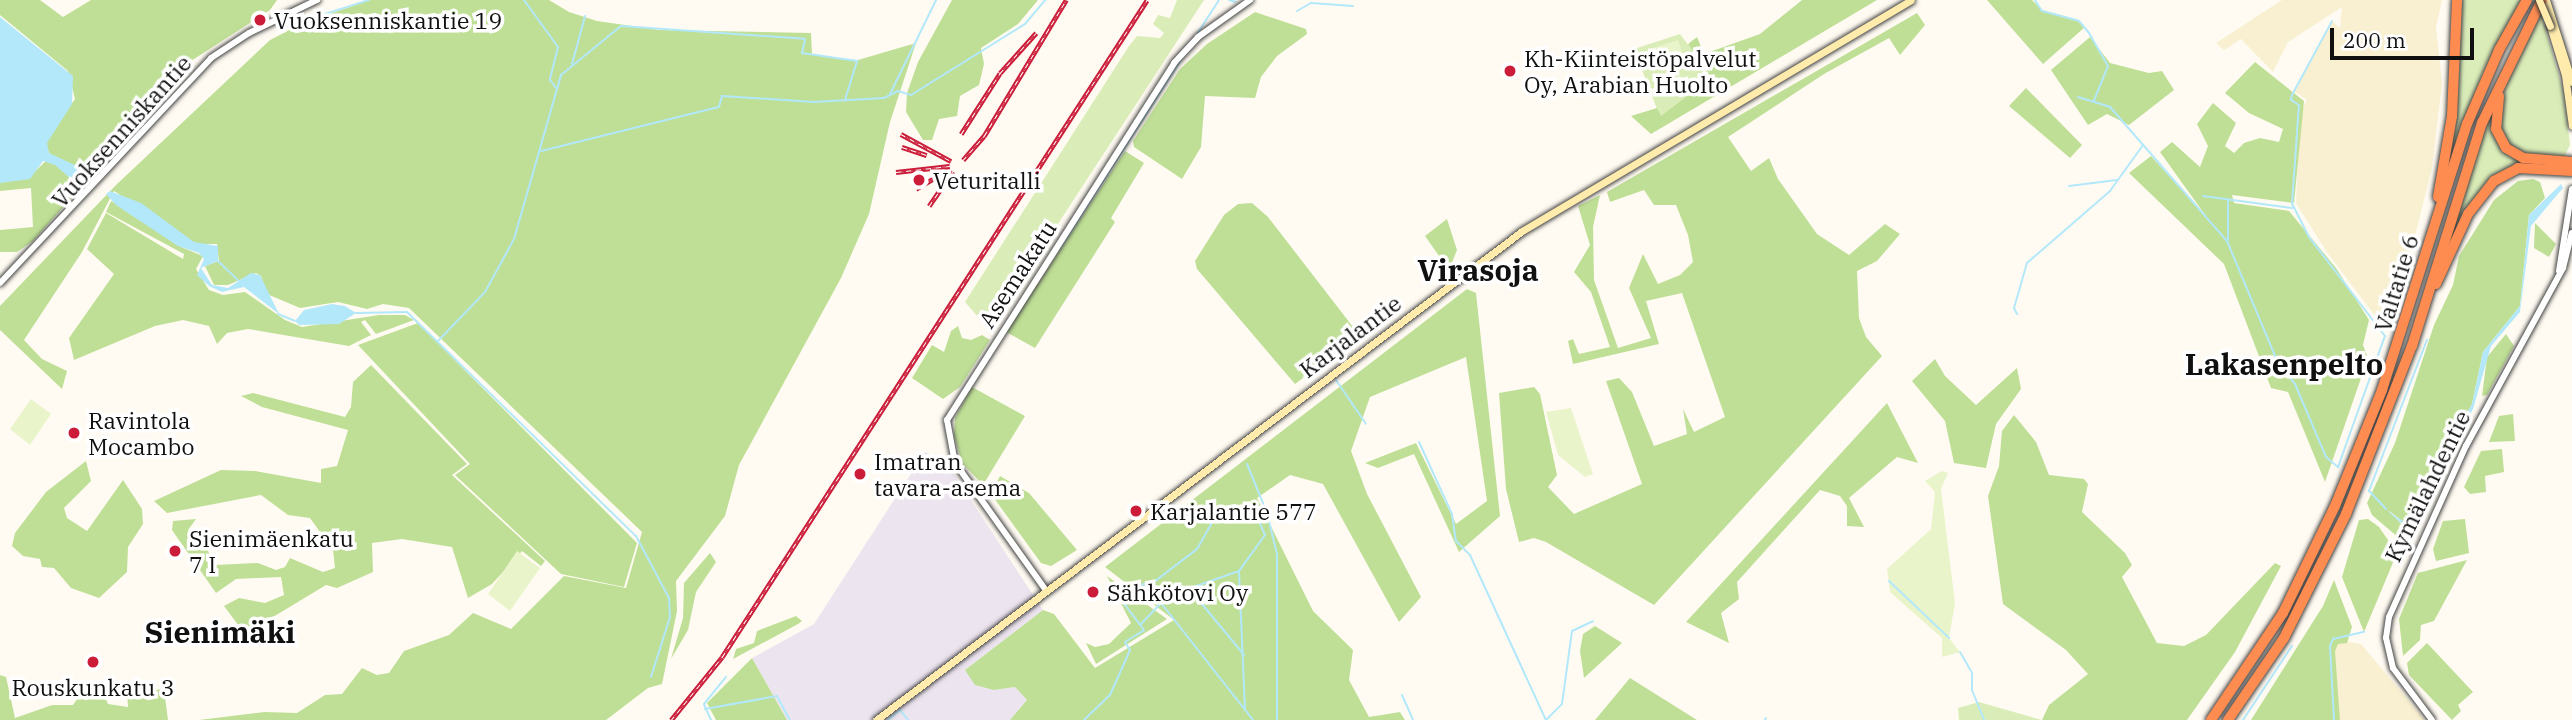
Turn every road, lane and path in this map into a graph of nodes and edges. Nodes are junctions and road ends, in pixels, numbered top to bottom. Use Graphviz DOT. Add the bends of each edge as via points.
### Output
graph roads {
  1 [pos="317,0"];
  2 [pos="1250,0"];
  3 [pos="1911,0"];
  4 [pos="2457,0"];
  5 [pos="2527,0"];
  6 [pos="2543,0"];
  7 [pos="304,2"];
  8 [pos="2553,24"];
  9 [pos="2503,75"];
  10 [pos="2572,82"];
  11 [pos="2572,127"];
  12 [pos="2572,162"];
  13 [pos="2572,171"];
  14 [pos="2572,190"];
  15 [pos="2572,233"];
  16 [pos="2425,256"];
  17 [pos="2559,271"];
  18 [pos="0,284"];
  19 [pos="2412,346"];
  20 [pos="1045,589"];
  21 [pos="876,720"];
  22 [pos="2211,720"];
  23 [pos="2228,720"];
  24 [pos="2432,720"];
  1 -- 7 [label="street, Vuoksenniskantie"];
  2 -- 20 [label="street, Asemakatu" via="1198,37 1174,63 947,420 955,463"];
  3 -- 20 [label="main road, Karjalantie" via="1522,231"];
  4 -- 16 [label="highway" via="2452,116"];
  5 -- 16 [label="highway, Valtatie 6" via="2476,102"];
  6 -- 8 [label="main road, bridge"];
  6 -- 9 [label="highway, Valtatie 6"];
  7 -- 18 [label="street, Vuoksenniskantie" via="205,63"];
  8 -- 10 [label="main road"];
  8 -- 11 [label="main road"];
  9 -- 12 [label="highway" via="2495,122 2506,148 2527,159"];
  9 -- 19 [label="highway, Valtatie 6" via="2467,165"];
  13 -- 19 [label="highway" via="2518,168 2488,188 2458,233"];
  14 -- 17 [label="street, Kymälahdentie"];
  15 -- 17 [label="street, Kymälahdentie"];
  16 -- 22 [label="highway, Valtatie 6" via="2367,428 2309,563 2267,640"];
  17 -- 24 [label="street, Kymälahdentie" via="2454,470 2389,617 2386,638 2393,668"];
  19 -- 23 [label="highway, Valtatie 6" via="2315,580 2263,673"];
  20 -- 21 [label="main road, Karjalantie"];
}
